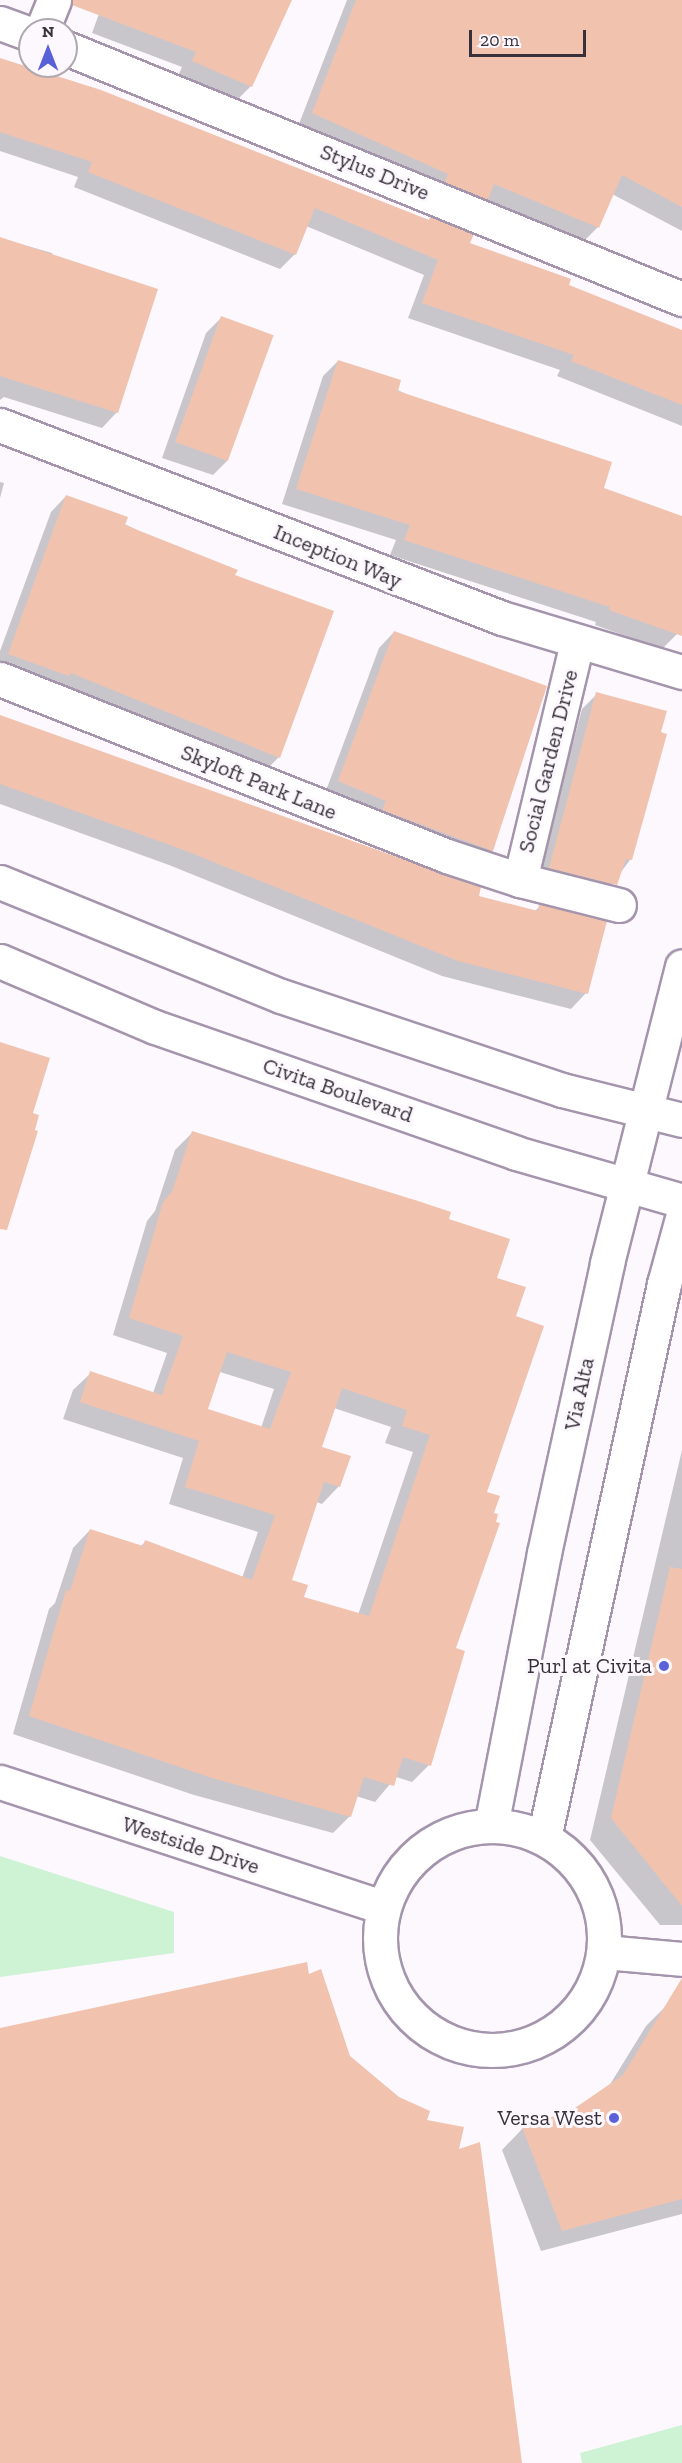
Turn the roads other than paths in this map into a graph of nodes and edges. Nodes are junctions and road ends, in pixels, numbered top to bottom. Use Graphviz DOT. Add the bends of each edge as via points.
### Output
graph roads {
  1 [pos="54,0"];
  2 [pos="47,18"];
  3 [pos="0,23"];
  4 [pos="18,30"];
  5 [pos="78,53"];
  6 [pos="682,299"];
  7 [pos="0,424"];
  8 [pos="577,642"];
  9 [pos="682,672"];
  10 [pos="0,679"];
  11 [pos="520,880"];
  12 [pos="0,882"];
  13 [pos="619,905"];
  14 [pos="0,961"];
  15 [pos="682,966"];
  16 [pos="645,1112"];
  17 [pos="682,1120"];
  18 [pos="627,1186"];
  19 [pos="682,1201"];
  20 [pos="682,1218"];
  21 [pos="0,1782"];
  22 [pos="491,1826"];
  23 [pos="544,1838"];
  24 [pos="383,1907"];
  25 [pos="604,1952"];
  26 [pos="682,1959"];
  1 -- 2 [label="street"];
  3 -- 4 [label="street"];
  5 -- 6 [label="street, Stylus Drive"];
  7 -- 8 [label="street, Inception Way" via="382,574"];
  8 -- 9 [label="street, Inception Way"];
  8 -- 11 [label="street, Social Garden Drive"];
  10 -- 11 [label="street, Skyloft Park Lane" via="379,830"];
  11 -- 13 [label="street, Skyloft Park Lane"];
  12 -- 16 [label="street" via="281,996 562,1090"];
  14 -- 18 [label="street, Civita Boulevard" via="155,1027 516,1153"];
  15 -- 16 [label="street, Via Alta"];
  16 -- 17 [label="street"];
  16 -- 18 [label="street, Via Alta"];
  18 -- 19 [label="street, Civita Boulevard"];
  18 -- 22 [label="street, Via Alta" via="544,1553"];
  20 -- 23 [label="street"];
  21 -- 24 [label="street, Westside Drive"];
  22 -- 23 [label="street"];
  22 -- 24 [label="street" via="455,1832 423,1848 398,1874"];
  23 -- 25 [label="street" via="572,1858 592,1886 603,1918"];
  24 -- 25 [label="street" via="378,1944 386,1980 406,2012 434,2036 469,2049 506,2050 542,2040 578,2010 594,1988"];
  25 -- 26 [label="street"];
}
